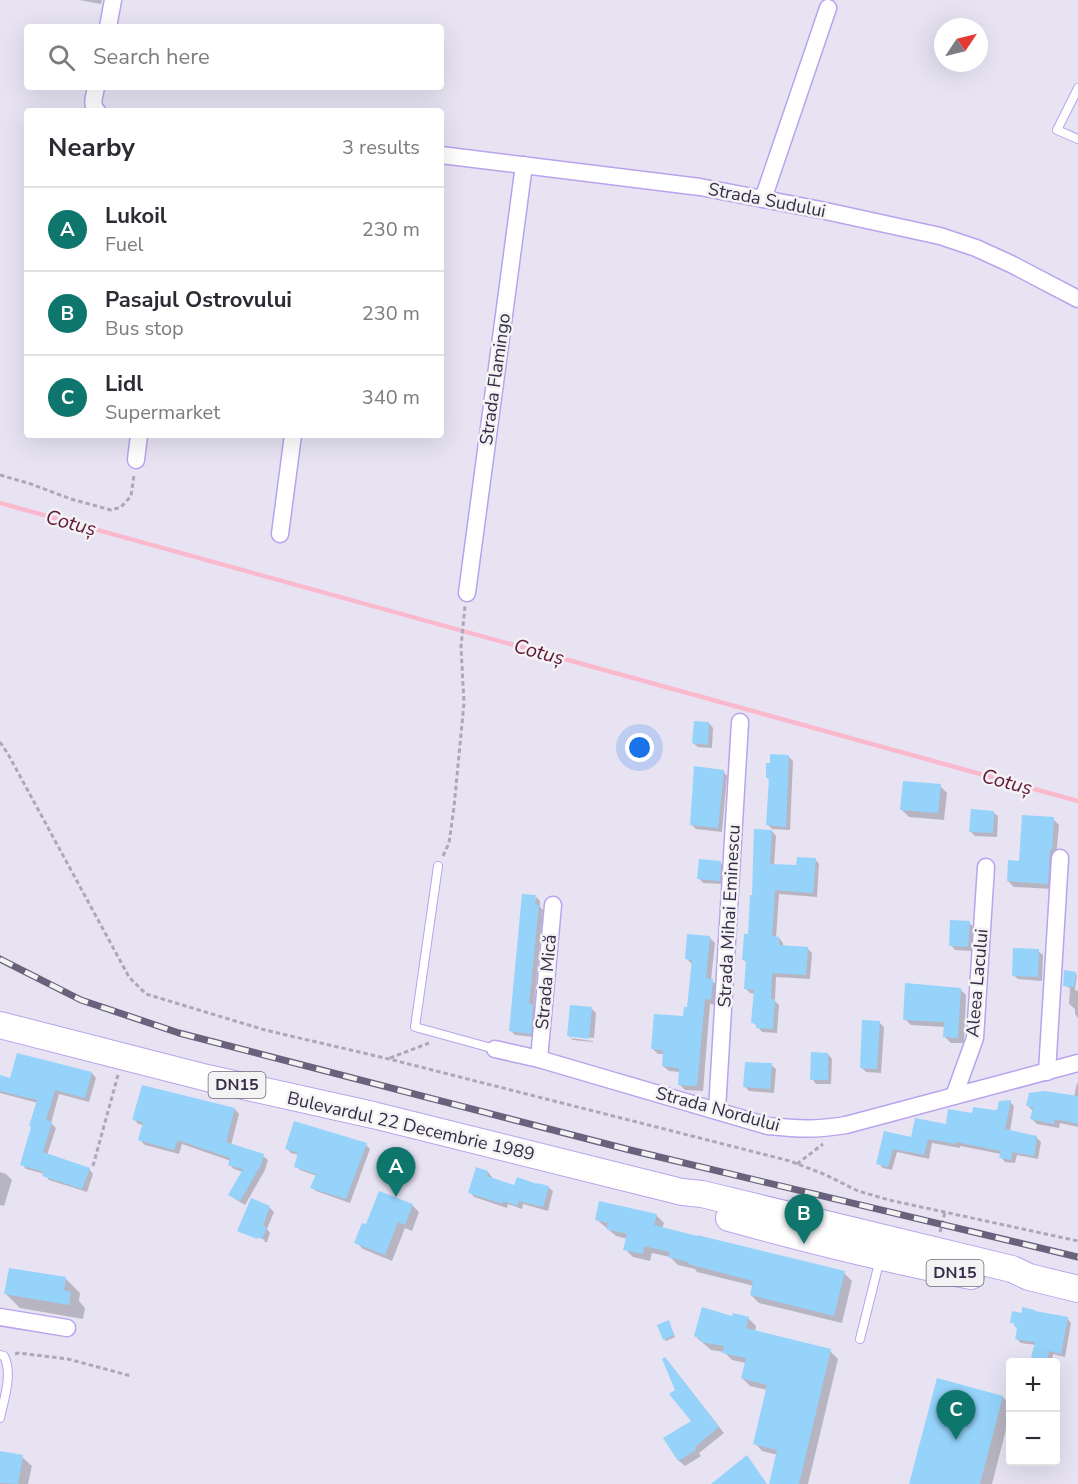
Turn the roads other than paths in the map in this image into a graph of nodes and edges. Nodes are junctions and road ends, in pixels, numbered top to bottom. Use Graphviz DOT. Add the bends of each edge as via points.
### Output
graph roads {
  1 [pos="113,0"];
  2 [pos="828,8"];
  3 [pos="109,24"];
  4 [pos="1078,88"];
  5 [pos="95,90"];
  6 [pos="95,108"];
  7 [pos="1078,139"];
  8 [pos="444,155"];
  9 [pos="524,165"];
  10 [pos="763,199"];
  11 [pos="1078,299"];
  12 [pos="140,438"];
  13 [pos="293,438"];
  14 [pos="136,460"];
  15 [pos="280,534"];
  16 [pos="467,593"];
  17 [pos="740,722"];
  18 [pos="1060,858"];
  19 [pos="438,866"];
  20 [pos="986,867"];
  21 [pos="553,905"];
  22 [pos="0,1025"];
  23 [pos="495,1049"];
  24 [pos="539,1059"];
  25 [pos="1078,1063"];
  26 [pos="1047,1072"];
  27 [pos="954,1096"];
  28 [pos="717,1110"];
  29 [pos="884,1247"];
  30 [pos="1078,1289"];
  31 [pos="0,1317"];
  32 [pos="67,1328"];
  33 [pos="861,1339"];
  34 [pos="2,1356"];
  35 [pos="0,1418"];
  1 -- 3 [label="street"];
  2 -- 10 [label="street"];
  4 -- 7 [label="lane" via="1057,130"];
  5 -- 6 [label="street"];
  8 -- 9 [label="street, Strada Sudului"];
  9 -- 10 [label="street, Strada Sudului" via="700,187"];
  9 -- 16 [label="street, Strada Flamingo"];
  10 -- 11 [label="street, Strada Sudului" via="940,236 976,248"];
  12 -- 14 [label="street"];
  13 -- 15 [label="street"];
  17 -- 28 [label="street, Strada Mihai Eminescu"];
  18 -- 26 [label="street"];
  19 -- 23 [label="lane" via="415,1027"];
  20 -- 27 [label="street, Aleea Lacului" via="975,1038"];
  21 -- 24 [label="street, Strada Mică"];
  22 -- 29 [label="main road, Bulevardul 22 Decembrie 1989 / DN15" via="207,1078 702,1194"];
  23 -- 24 [label="street, Strada Nordului"];
  24 -- 28 [label="street, Strada Nordului"];
  25 -- 26 [label="street, Strada Nordului"];
  26 -- 27 [label="street, Strada Nordului"];
  27 -- 28 [label="street, Strada Nordului" via="846,1125 800,1130 768,1126"];
  29 -- 30 [label="main road, Bulevardul 22 Decembrie 1989 / DN15" via="1012,1269"];
  29 -- 33 [label="lane"];
  31 -- 32 [label="street"];
  34 -- 35 [label="lane" via="8,1364 8,1376"];
}
